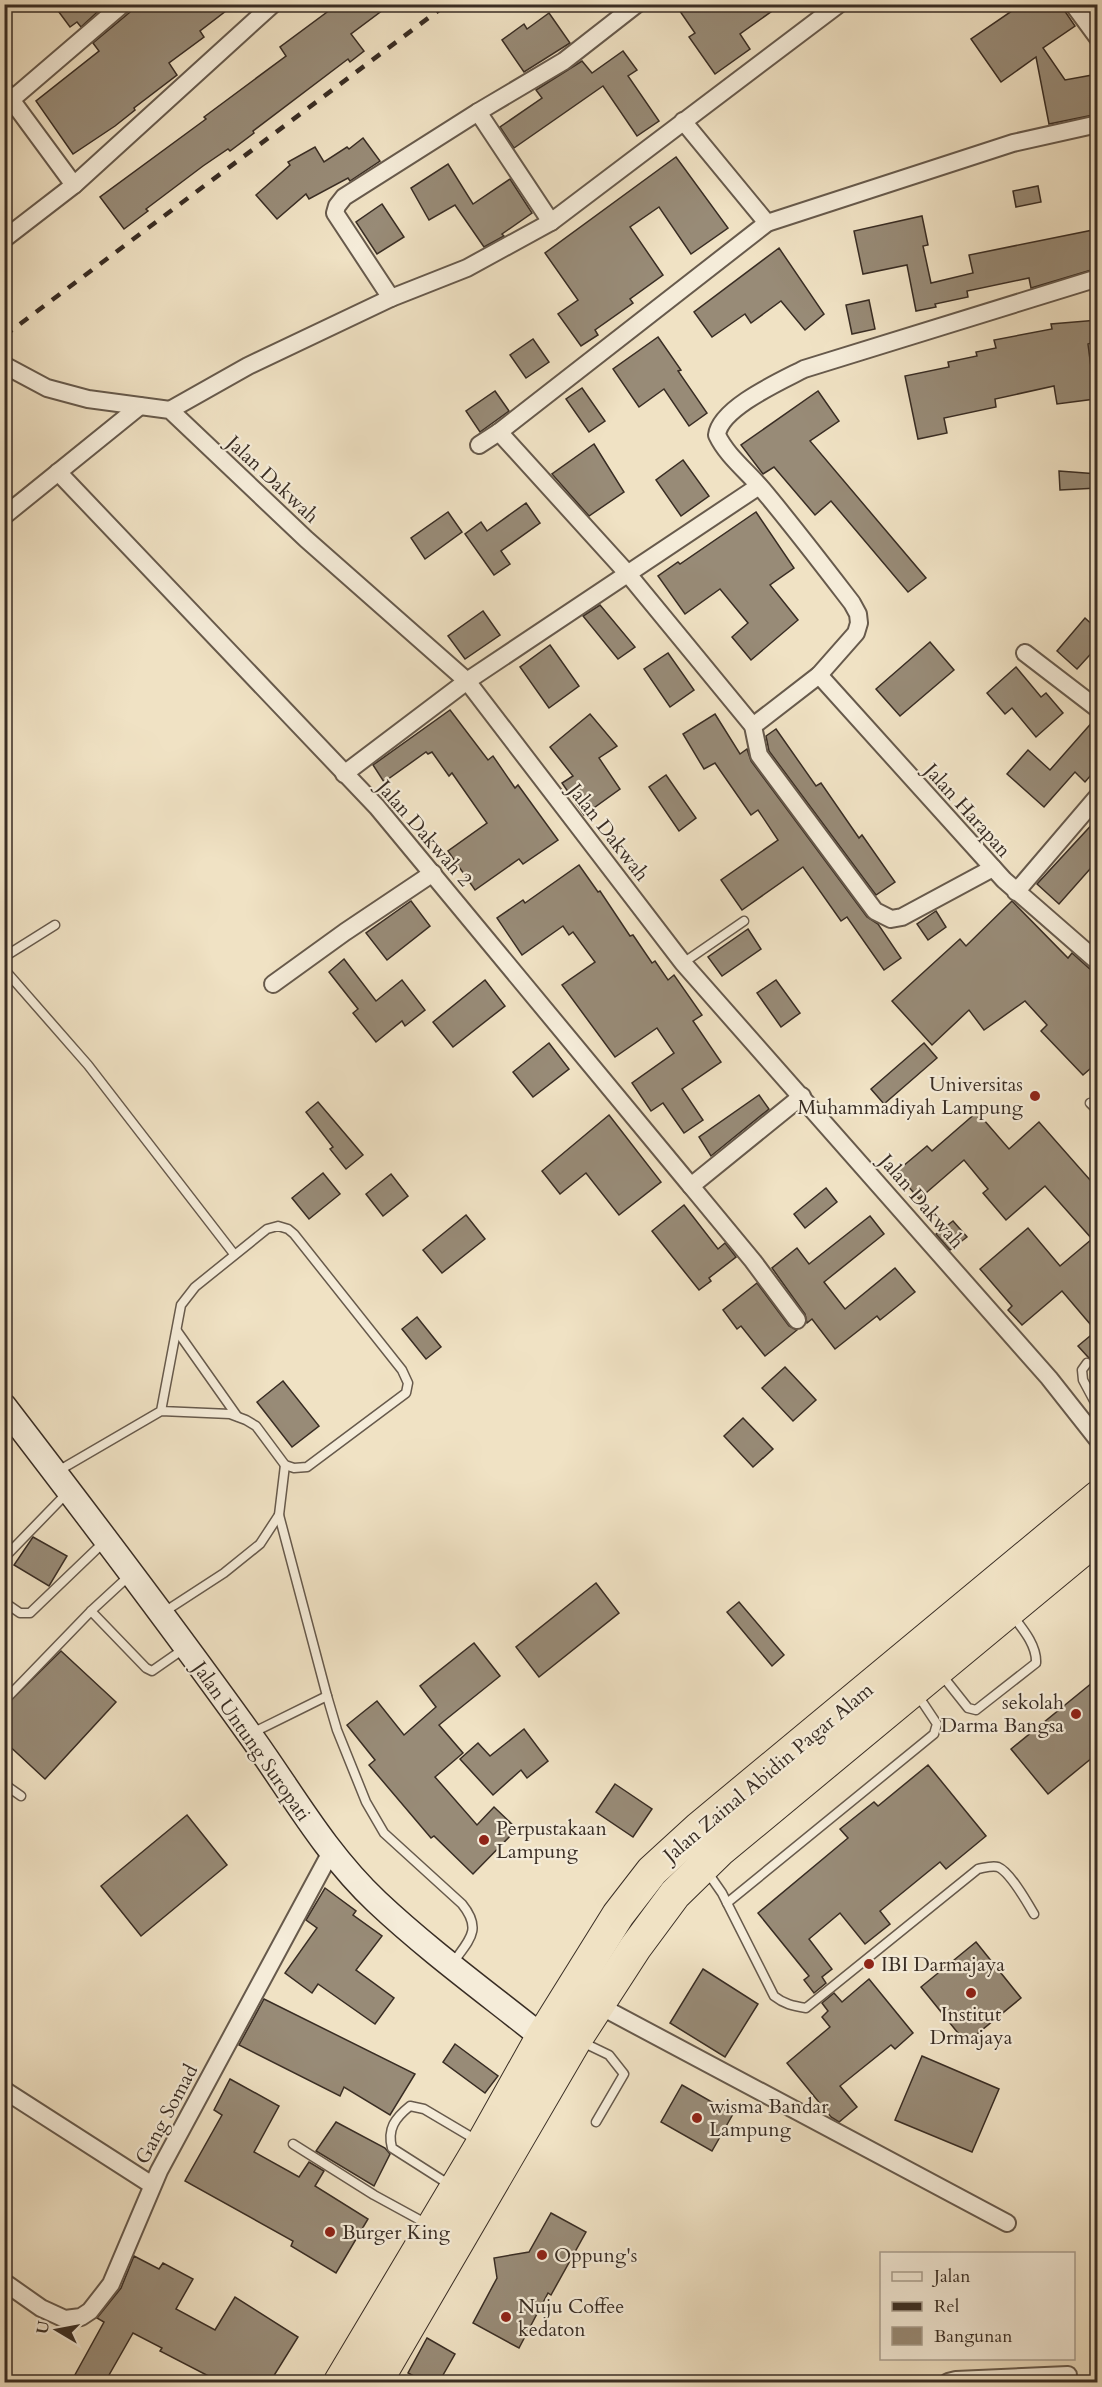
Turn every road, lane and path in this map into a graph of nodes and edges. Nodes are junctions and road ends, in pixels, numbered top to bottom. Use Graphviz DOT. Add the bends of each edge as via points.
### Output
graph roads {
  1 [pos="123,4"];
  2 [pos="273,4"];
  3 [pos="637,4"];
  4 [pos="838,4"];
  5 [pos="1073,4"];
  6 [pos="1098,38"];
  7 [pos="8,95"];
  8 [pos="478,112"];
  9 [pos="683,121"];
  10 [pos="1098,124"];
  11 [pos="74,185"];
  12 [pos="551,222"];
  13 [pos="767,223"];
  14 [pos="4,239"];
  15 [pos="1098,278"];
  16 [pos="391,298"];
  17 [pos="4,365"];
  18 [pos="140,406"];
  19 [pos="170,410"];
  20 [pos="499,432"];
  21 [pos="478,445"];
  22 [pos="58,471"];
  23 [pos="759,486"];
  24 [pos="4,516"];
  25 [pos="628,574"];
  26 [pos="1025,653"];
  27 [pos="819,675"];
  28 [pos="467,681"];
  29 [pos="1098,709"];
  30 [pos="753,726"];
  31 [pos="344,774"];
  32 [pos="1098,796"];
  33 [pos="993,868"];
  34 [pos="433,873"];
  35 [pos="1016,892"];
  36 [pos="744,921"];
  37 [pos="55,925"];
  38 [pos="4,957"];
  39 [pos="1098,962"];
  40 [pos="683,963"];
  41 [pos="4,969"];
  42 [pos="273,984"];
  43 [pos="802,1096"];
  44 [pos="1090,1103"];
  45 [pos="1098,1111"];
  46 [pos="691,1186"];
  47 [pos="234,1254"];
  48 [pos="797,1320"];
  49 [pos="177,1331"];
  50 [pos="1088,1363"];
  51 [pos="4,1406"];
  52 [pos="1098,1408"];
  53 [pos="161,1411"];
  54 [pos="237,1416"];
  55 [pos="1098,1440"];
  56 [pos="285,1465"];
  57 [pos="62,1482"];
  58 [pos="1098,1497"];
  59 [pos="279,1515"];
  60 [pos="1098,1537"];
  61 [pos="106,1539"];
  62 [pos="4,1558"];
  63 [pos="132,1573"];
  64 [pos="4,1602"];
  65 [pos="91,1611"];
  66 [pos="1009,1612"];
  67 [pos="161,1614"];
  68 [pos="185,1648"];
  69 [pos="906,1656"];
  70 [pos="926,1680"];
  71 [pos="327,1696"];
  72 [pos="4,1701"];
  73 [pos="250,1734"];
  74 [pos="4,1784"];
  75 [pos="21,1796"];
  76 [pos="331,1852"];
  77 [pos="704,1866"];
  78 [pos="727,1903"];
  79 [pos="1034,1914"];
  80 [pos="452,1965"];
  81 [pos="598,2005"];
  82 [pos="542,2037"];
  83 [pos="576,2040"];
  84 [pos="4,2090"];
  85 [pos="596,2122"];
  86 [pos="293,2144"];
  87 [pos="152,2185"];
  88 [pos="464,2191"];
  89 [pos="1007,2223"];
  90 [pos="4,2282"];
  91 [pos="393,2323"];
  92 [pos="1068,2375"];
  93 [pos="340,2382"];
  94 [pos="376,2382"];
  95 [pos="948,2382"];
  1 -- 7 [label="street"];
  2 -- 11 [label="street"];
  3 -- 8 [label="street" via="564,61"];
  4 -- 9 [label="street"];
  5 -- 6 [label="street"];
  7 -- 11 [label="street"];
  8 -- 12 [label="street"];
  8 -- 16 [label="street" via="344,197 337,206 335,213"];
  9 -- 12 [label="street"];
  9 -- 13 [label="street"];
  10 -- 13 [label="street" via="1013,142"];
  11 -- 14 [label="street"];
  12 -- 16 [label="street" via="467,268"];
  13 -- 20 [label="street"];
  15 -- 23 [label="street" via="804,369 759,393 729,414 717,435"];
  16 -- 19 [label="street" via="248,366"];
  17 -- 18 [label="street" via="48,388 88,399"];
  18 -- 19 [label="street"];
  18 -- 22 [label="street"];
  19 -- 28 [label="street, Jalan Dakwah"];
  20 -- 21 [label="street"];
  20 -- 25 [label="street"];
  22 -- 24 [label="street"];
  22 -- 31 [label="street, Jalan Dakwah 2"];
  23 -- 25 [label="street"];
  23 -- 27 [label="street" via="858,614 856,633"];
  25 -- 28 [label="street"];
  25 -- 30 [label="street"];
  26 -- 29 [label="street"];
  27 -- 30 [label="street"];
  27 -- 33 [label="street, Jalan Harapan"];
  28 -- 31 [label="street"];
  28 -- 40 [label="street, Jalan Dakwah"];
  30 -- 33 [label="street" via="759,755 882,916 902,917"];
  31 -- 34 [label="street, Jalan Dakwah 2"];
  32 -- 35 [label="street"];
  33 -- 35 [label="street, Jalan Harapan"];
  34 -- 42 [label="street"];
  34 -- 46 [label="street, Jalan Dakwah 2"];
  35 -- 39 [label="street, Jalan Harapan"];
  36 -- 40 [label="lane"];
  37 -- 38 [label="lane"];
  40 -- 43 [label="street, Jalan Dakwah"];
  41 -- 47 [label="lane" via="88,1065"];
  43 -- 46 [label="street"];
  43 -- 55 [label="street, Jalan Dakwah" via="1049,1378"];
  44 -- 45 [label="lane"];
  46 -- 48 [label="street, Jalan Dakwah 2"];
  47 -- 49 [label="lane" via="195,1287 182,1305"];
  47 -- 56 [label="lane" via="267,1229 288,1229 383,1344 408,1383 406,1393 307,1467"];
  49 -- 53 [label="lane"];
  49 -- 54 [label="lane"];
  50 -- 52 [label="lane" via="1082,1370 1083,1380"];
  51 -- 57 [label="main road, Jalan Untung Suropati"];
  53 -- 54 [label="lane"];
  53 -- 57 [label="lane"];
  54 -- 56 [label="lane" via="256,1426"];
  56 -- 59 [label="lane"];
  57 -- 61 [label="main road, Jalan Untung Suropati"];
  57 -- 62 [label="lane" via="52,1506"];
  58 -- 69 [label="highway, Jalan Zainal Abidin Pagar Alam"];
  59 -- 67 [label="lane" via="260,1544"];
  59 -- 71 [label="lane"];
  60 -- 66 [label="highway, Jalan Zainal Abidin Pagar Alam"];
  61 -- 63 [label="main road, Jalan Untung Suropati"];
  61 -- 64 [label="lane" via="30,1613 20,1613"];
  63 -- 65 [label="lane"];
  63 -- 67 [label="main road, Jalan Untung Suropati"];
  65 -- 68 [label="lane" via="152,1671"];
  65 -- 72 [label="lane"];
  66 -- 70 [label="highway, Jalan Zainal Abidin Pagar Alam"];
  66 -- 70 [label="lane" via="1026,1633 1036,1663 976,1710"];
  67 -- 68 [label="main road, Jalan Untung Suropati"];
  68 -- 73 [label="main road, Jalan Untung Suropati"];
  69 -- 70 [label="highway"];
  69 -- 82 [label="highway, Jalan Zainal Abidin Pagar Alam" via="652,1871 618,1915"];
  70 -- 77 [label="highway, Jalan Zainal Abidin Pagar Alam"];
  70 -- 78 [label="lane" via="937,1724 934,1734"];
  71 -- 73 [label="lane"];
  71 -- 80 [label="lane" via="366,1802 384,1833 471,1915 472,1932"];
  73 -- 76 [label="main road, Jalan Untung Suropati"];
  74 -- 75 [label="lane"];
  76 -- 80 [label="main road, Jalan Untung Suropati" via="377,1902"];
  76 -- 87 [label="street, Gang Somad"];
  77 -- 78 [label="lane"];
  77 -- 81 [label="highway, Jalan Zainal Abidin Pagar Alam" via="675,1894"];
  78 -- 79 [label="lane" via="774,1996 785,2004 806,2008 978,1869 999,1868 1006,1873"];
  80 -- 82 [label="main road, Jalan Untung Suropati"];
  81 -- 83 [label="highway, Jalan Zainal Abidin Pagar Alam"];
  81 -- 89 [label="street"];
  82 -- 88 [label="highway, Jalan Zainal Abidin Pagar Alam"];
  83 -- 85 [label="lane" via="609,2055 624,2074"];
  83 -- 88 [label="highway, Jalan Zainal Abidin Pagar Alam"];
  84 -- 87 [label="street"];
  86 -- 88 [label="lane" via="374,2195"];
  87 -- 90 [label="street, Gang Somad" via="111,2284 81,2317 65,2319 41,2308"];
  88 -- 88 [label="lane" via="392,2148 388,2136 396,2117 410,2106 424,2109"];
  88 -- 91 [label="highway, Jalan Zainal Abidin Pagar Alam"];
  91 -- 93 [label="highway, Jalan Zainal Abidin Pagar Alam"];
  91 -- 94 [label="highway, Jalan Zainal Abidin Pagar Alam"];
  92 -- 95 [label="street"];
}
